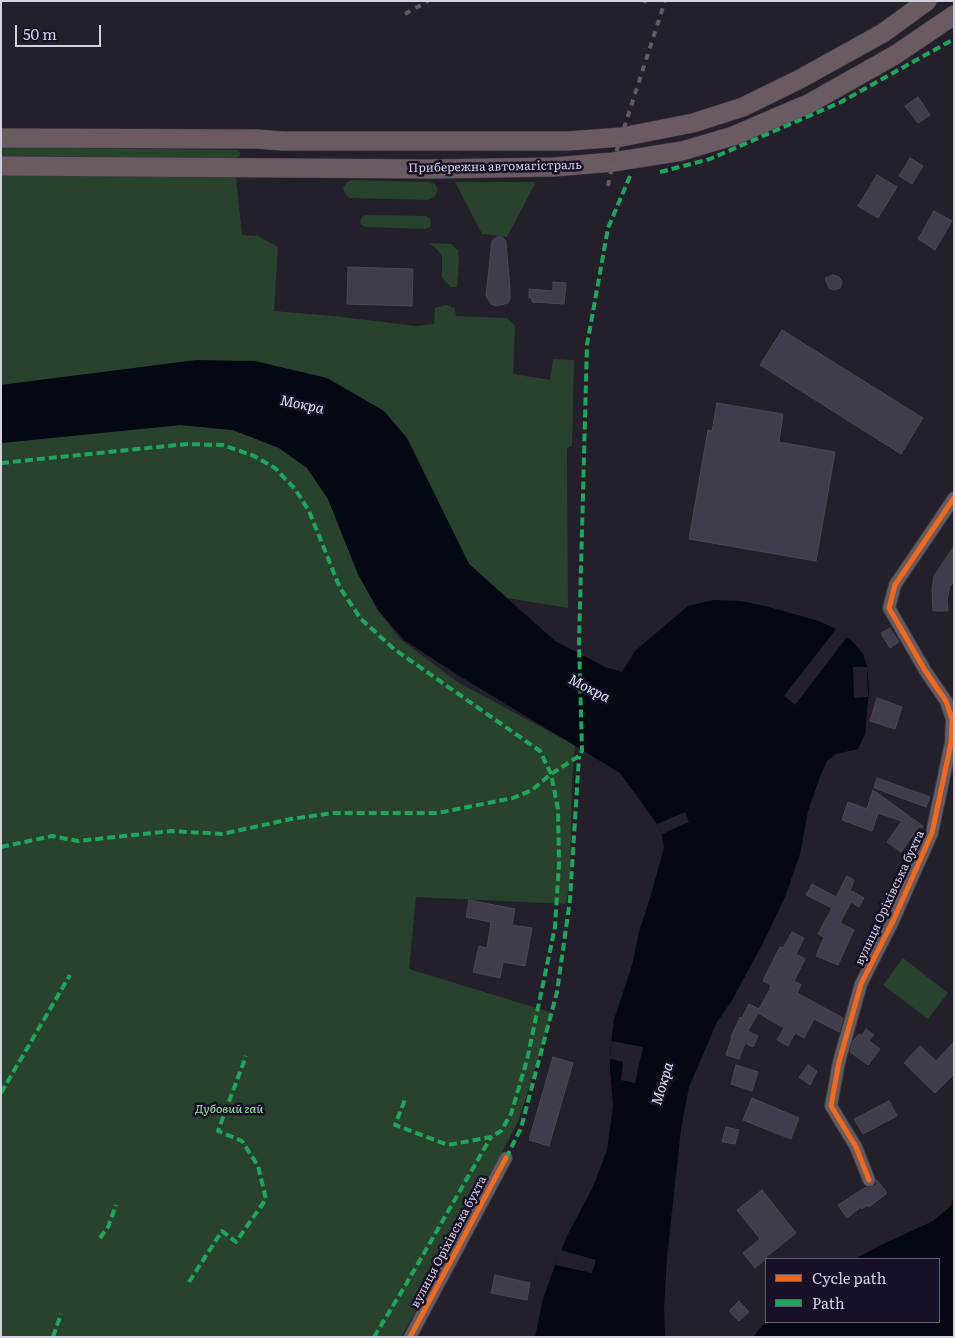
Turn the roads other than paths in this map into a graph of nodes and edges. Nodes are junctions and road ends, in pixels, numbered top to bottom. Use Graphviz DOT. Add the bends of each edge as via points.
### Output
graph roads {
  1 [pos="926,1"];
  2 [pos="954,15"];
  3 [pos="1,138"];
  4 [pos="236,139"];
  5 [pos="283,141"];
  6 [pos="1,166"];
  7 [pos="235,168"];
  8 [pos="284,169"];
  9 [pos="954,498"];
  10 [pos="506,1158"];
  11 [pos="869,1180"];
  12 [pos="410,1337"];
  1 -- 5 [label="main road, Прибережна автомагістраль" via="883,33 743,107 658,131 566,141"];
  2 -- 8 [label="main road, Прибережна автомагістраль" via="895,55 810,104 733,136 682,151 554,167"];
  3 -- 4 [label="main road, Прибережна автомагістраль"];
  4 -- 5 [label="main road, Прибережна автомагістраль"];
  4 -- 7 [label="main road" via="246,149 246,158"];
  5 -- 8 [label="main road" via="272,150 272,158"];
  6 -- 7 [label="main road, Прибережна автомагістраль"];
  7 -- 8 [label="main road, Прибережна автомагістраль"];
  9 -- 11 [label="street, вулиця Оріхівська бухта" via="895,585 889,608 946,701 952,719 951,744 932,833 861,984 839,1062 831,1106 856,1146"];
  10 -- 12 [label="street, вулиця Оріхівська бухта"];
}
